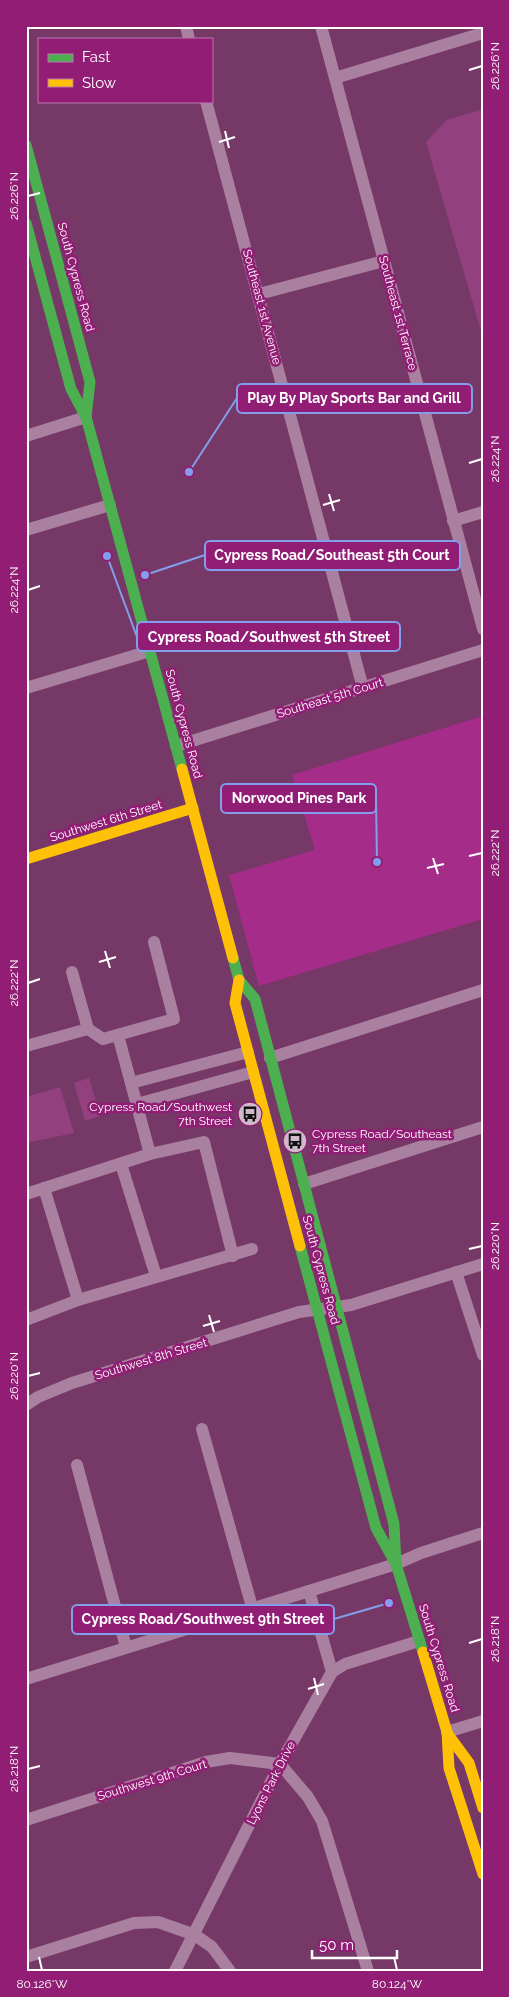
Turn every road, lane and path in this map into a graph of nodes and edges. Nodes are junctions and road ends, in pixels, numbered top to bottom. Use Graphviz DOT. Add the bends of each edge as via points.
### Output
graph roads {
  1 [pos="321,26"];
  2 [pos="483,33"];
  3 [pos="335,78"];
  4 [pos="206,102"];
  5 [pos="26,145"];
  6 [pos="26,223"];
  7 [pos="384,261"];
  8 [pos="259,294"];
  9 [pos="86,417"];
  10 [pos="26,436"];
  11 [pos="110,504"];
  12 [pos="483,512"];
  13 [pos="453,521"];
  14 [pos="26,530"];
  15 [pos="483,629"];
  16 [pos="483,650"];
  17 [pos="150,651"];
  18 [pos="26,688"];
  19 [pos="363,688"];
  20 [pos="176,746"];
  21 [pos="193,808"];
  22 [pos="26,860"];
  23 [pos="154,942"];
  24 [pos="72,972"];
  25 [pos="239,980"];
  26 [pos="483,990"];
  27 [pos="88,1028"];
  28 [pos="118,1035"];
  29 [pos="26,1046"];
  30 [pos="248,1052"];
  31 [pos="270,1058"];
  32 [pos="253,1072"];
  33 [pos="131,1083"];
  34 [pos="137,1104"];
  35 [pos="483,1127"];
  36 [pos="150,1154"];
  37 [pos="122,1164"];
  38 [pos="304,1184"];
  39 [pos="44,1188"];
  40 [pos="26,1194"];
  41 [pos="252,1250"];
  42 [pos="233,1256"];
  43 [pos="483,1264"];
  44 [pos="456,1272"];
  45 [pos="156,1276"];
  46 [pos="78,1300"];
  47 [pos="336,1307"];
  48 [pos="317,1310"];
  49 [pos="26,1320"];
  50 [pos="483,1355"];
  51 [pos="26,1405"];
  52 [pos="202,1429"];
  53 [pos="77,1464"];
  54 [pos="483,1533"];
  55 [pos="396,1564"];
  56 [pos="309,1591"];
  57 [pos="252,1607"];
  58 [pos="419,1642"];
  59 [pos="126,1647"];
  60 [pos="332,1672"];
  61 [pos="26,1678"];
  62 [pos="483,1721"];
  63 [pos="447,1732"];
  64 [pos="280,1764"];
  65 [pos="483,1808"];
  66 [pos="26,1820"];
  67 [pos="483,1874"];
  68 [pos="195,1935"];
  69 [pos="26,1957"];
  70 [pos="175,1971"];
  71 [pos="230,1971"];
  72 [pos="368,1971"];
  1 -- 3 [label="street, Southeast 1st Terrace"];
  2 -- 3 [label="street"];
  3 -- 7 [label="street, Southeast 1st Terrace"];
  4 -- 8 [label="street, Southeast 1st Avenue"];
  5 -- 9 [label="street, South Cypress Road" via="90,382"];
  6 -- 9 [label="street, South Cypress Road" via="71,389"];
  7 -- 8 [label="street"];
  7 -- 13 [label="street, Southeast 1st Terrace"];
  8 -- 19 [label="street, Southeast 1st Avenue"];
  9 -- 10 [label="street"];
  9 -- 11 [label="street, South Cypress Road"];
  11 -- 14 [label="street"];
  11 -- 17 [label="street, South Cypress Road"];
  12 -- 13 [label="street"];
  13 -- 15 [label="street, Southeast 1st Terrace"];
  16 -- 19 [label="street, Southeast 5th Court"];
  17 -- 18 [label="street"];
  17 -- 20 [label="street, South Cypress Road"];
  19 -- 20 [label="street, Southeast 5th Court"];
  20 -- 21 [label="street, South Cypress Road"];
  21 -- 22 [label="street, Southwest 6th Street"];
  21 -- 25 [label="street, South Cypress Road"];
  23 -- 28 [label="street" via="174,1019"];
  24 -- 27 [label="street"];
  25 -- 30 [label="street, South Cypress Road" via="235,1004"];
  25 -- 31 [label="street, South Cypress Road" via="255,998"];
  26 -- 31 [label="street"];
  27 -- 28 [label="street" via="103,1040"];
  27 -- 29 [label="street"];
  28 -- 33 [label="street"];
  30 -- 32 [label="street, South Cypress Road"];
  30 -- 33 [label="street"];
  31 -- 38 [label="street, South Cypress Road"];
  32 -- 34 [label="street"];
  32 -- 48 [label="street, South Cypress Road"];
  33 -- 34 [label="street"];
  34 -- 36 [label="street"];
  35 -- 38 [label="street"];
  36 -- 37 [label="street"];
  36 -- 42 [label="street" via="204,1142"];
  37 -- 39 [label="street"];
  37 -- 45 [label="street"];
  38 -- 47 [label="street, South Cypress Road"];
  39 -- 40 [label="street"];
  39 -- 46 [label="street"];
  41 -- 42 [label="street"];
  42 -- 45 [label="street"];
  43 -- 44 [label="street, Southwest 8th Street"];
  44 -- 47 [label="street, Southwest 8th Street"];
  44 -- 50 [label="street"];
  45 -- 46 [label="street"];
  46 -- 49 [label="street"];
  47 -- 48 [label="street, Southwest 8th Street"];
  47 -- 55 [label="street, South Cypress Road" via="394,1524"];
  48 -- 51 [label="street, Southwest 8th Street" via="299,1312 72,1383"];
  48 -- 55 [label="street, South Cypress Road" via="376,1528"];
  52 -- 57 [label="street"];
  53 -- 59 [label="street"];
  54 -- 55 [label="street"];
  55 -- 56 [label="street"];
  55 -- 58 [label="street, South Cypress Road"];
  56 -- 57 [label="street"];
  56 -- 60 [label="street"];
  57 -- 59 [label="street"];
  58 -- 60 [label="street" via="345,1664"];
  58 -- 63 [label="street, South Cypress Road"];
  59 -- 61 [label="street"];
  60 -- 64 [label="street, Lyons Park Drive"];
  62 -- 63 [label="street"];
  63 -- 65 [label="street, South Cypress Road" via="469,1763"];
  63 -- 67 [label="street, South Cypress Road" via="449,1768"];
  64 -- 66 [label="street, Southwest 9th Court" via="230,1758 206,1762"];
  64 -- 68 [label="street, Lyons Park Drive"];
  64 -- 72 [label="street" via="308,1797 322,1821"];
  68 -- 69 [label="street" via="158,1922 134,1923"];
  68 -- 70 [label="street, Lyons Park Drive"];
  68 -- 71 [label="street" via="212,1947"];
}
